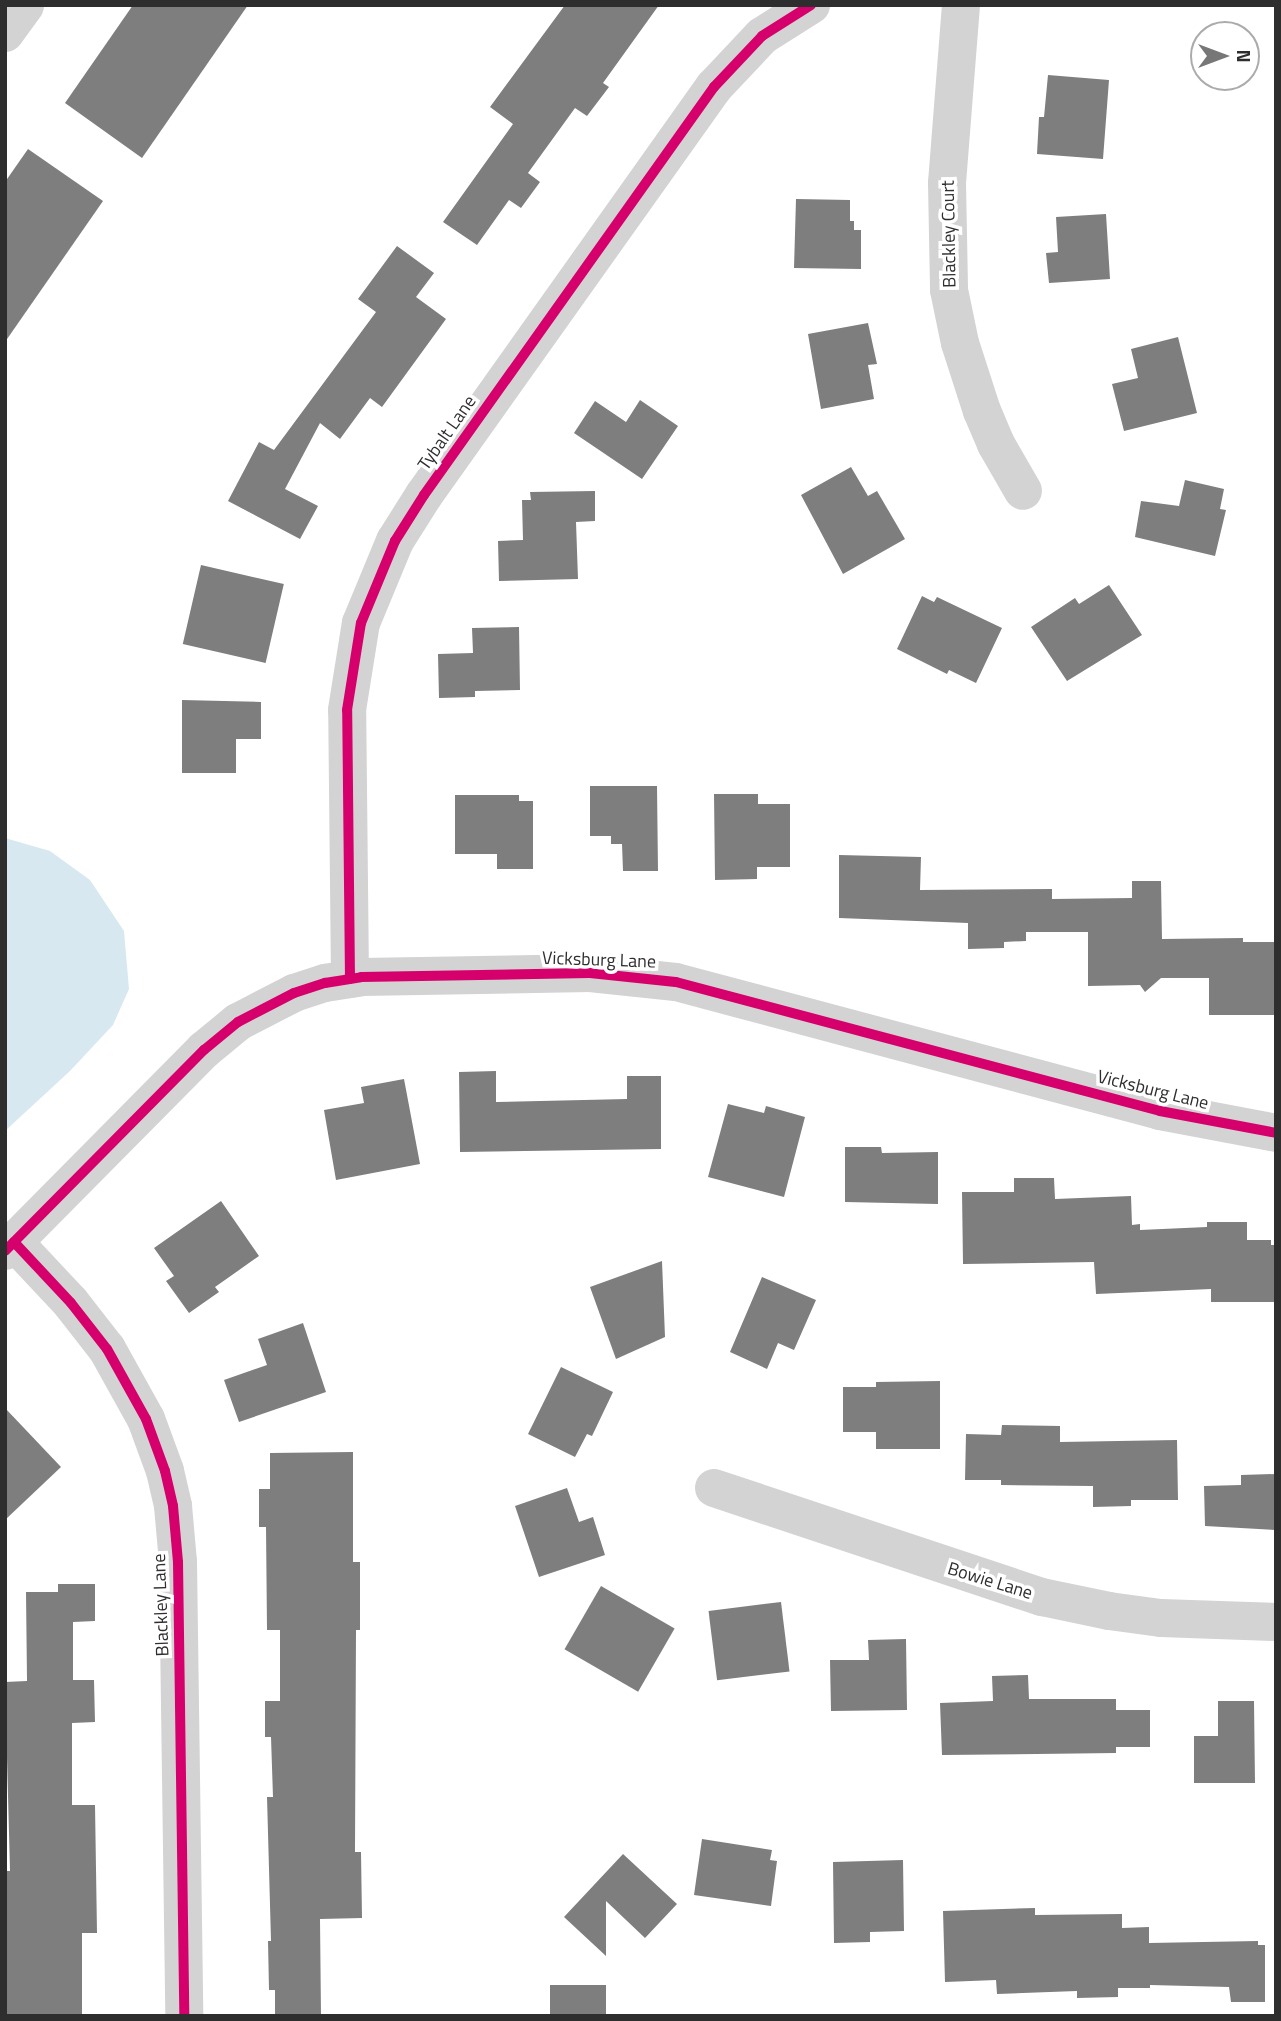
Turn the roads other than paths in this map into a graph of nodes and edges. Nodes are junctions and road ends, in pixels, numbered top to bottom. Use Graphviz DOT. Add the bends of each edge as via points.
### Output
graph roads {
  1 [pos="25,5"];
  2 [pos="811,5"];
  3 [pos="961,5"];
  4 [pos="5,33"];
  5 [pos="1023,491"];
  6 [pos="350,979"];
  7 [pos="1276,1133"];
  8 [pos="10,1247"];
  9 [pos="714,1488"];
  10 [pos="1276,1622"];
  11 [pos="184,2016"];
  1 -- 4 [label="street"];
  2 -- 6 [label="street, Tybalt Lane" via="748,47 714,87 396,541 361,623 347,710"];
  3 -- 5 [label="street, Blackley Court" via="947,183 949,290 982,411"];
  6 -- 7 [label="street, Vicksburg Lane" via="590,974 676,982 1185,1117"];
  6 -- 8 [label="street, Vicksburg Lane" via="294,993 238,1022 204,1050"];
  8 -- 11 [label="street, Blackley Lane" via="94,1329 130,1386 159,1453 173,1506 178,1562"];
  9 -- 10 [label="street, Bowie Lane" via="1042,1597 1161,1618"];
}
